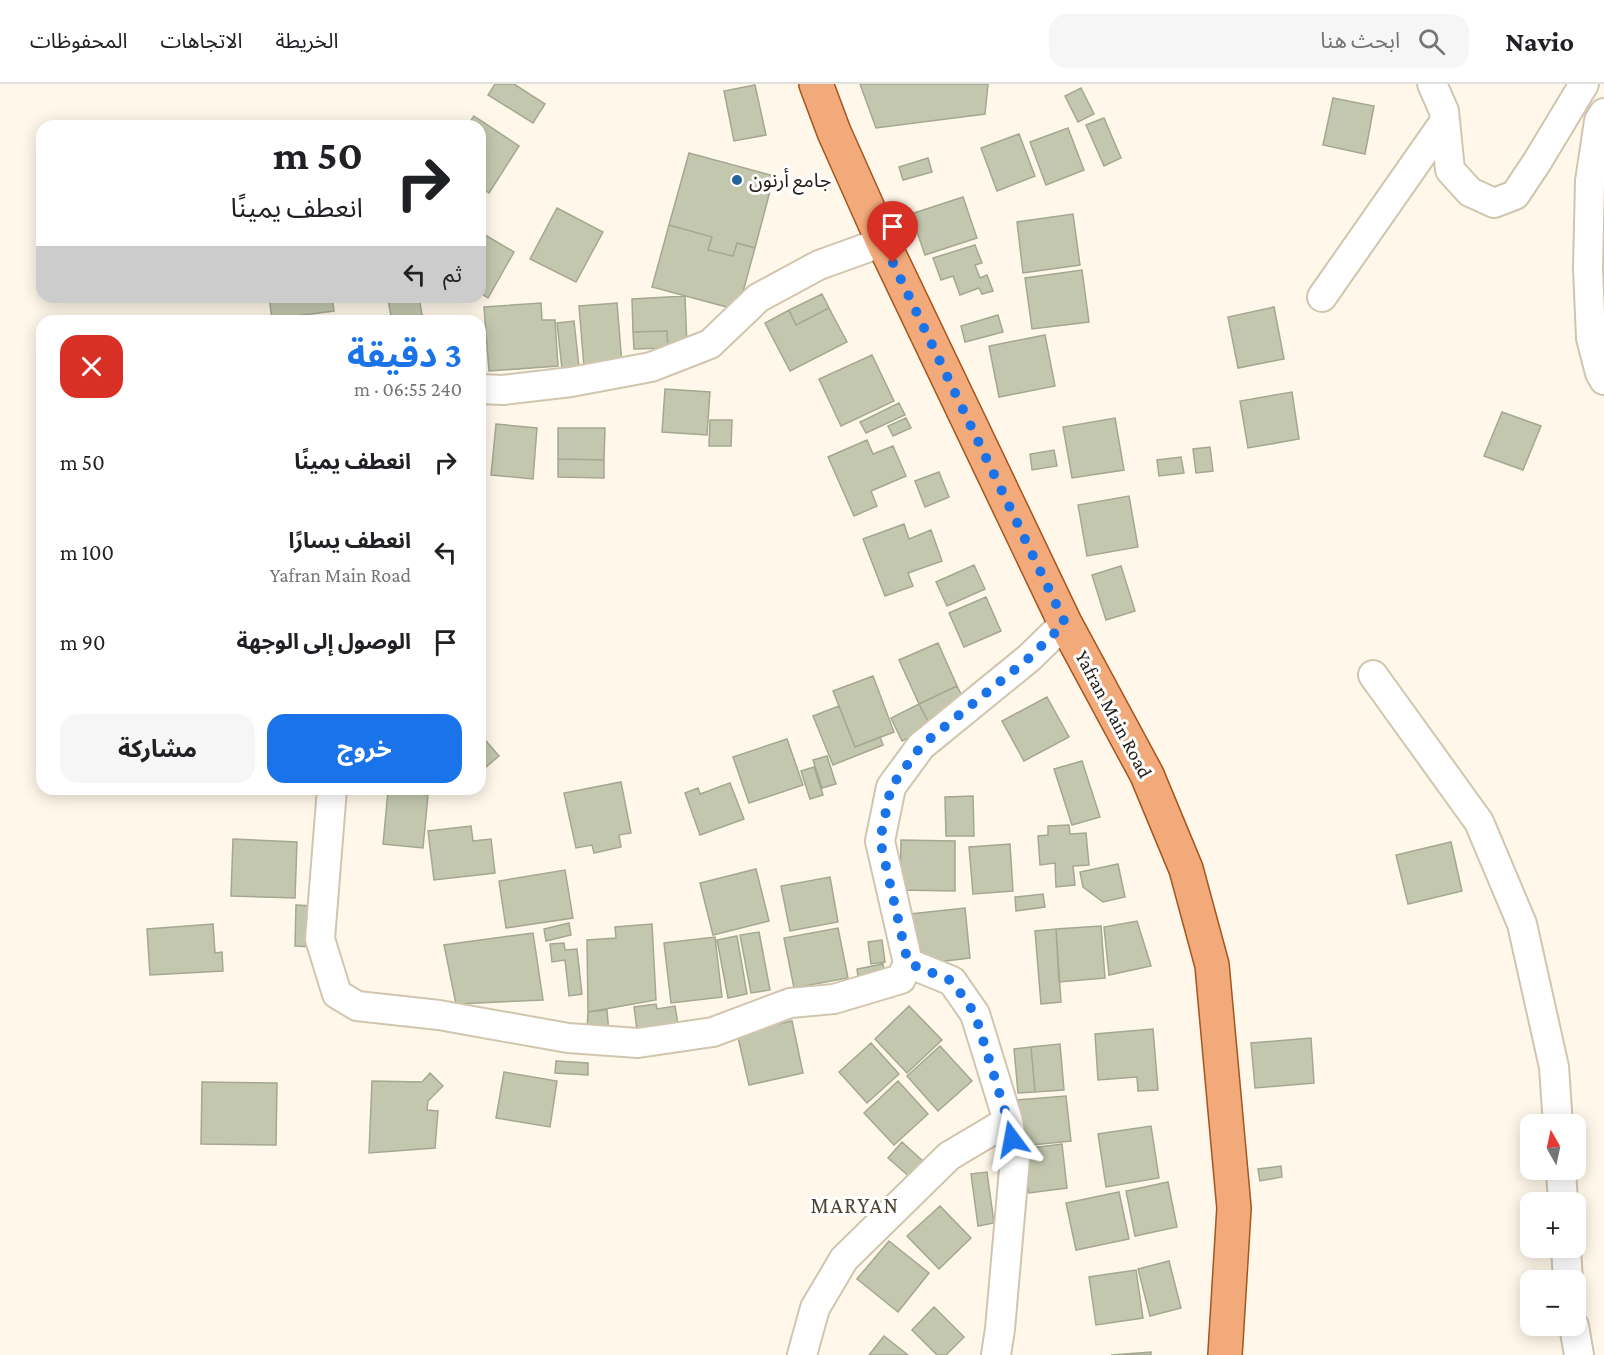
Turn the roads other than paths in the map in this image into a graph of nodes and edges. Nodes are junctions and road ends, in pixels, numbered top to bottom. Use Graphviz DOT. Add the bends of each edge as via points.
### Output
graph roads {
  1 [pos="816,84"];
  2 [pos="1432,84"];
  3 [pos="1584,84"];
  4 [pos="1604,113"];
  5 [pos="1445,121"];
  6 [pos="883,242"];
  7 [pos="1322,297"];
  8 [pos="1604,380"];
  9 [pos="486,389"];
  10 [pos="1065,623"];
  11 [pos="1373,675"];
  12 [pos="332,795"];
  13 [pos="908,963"];
  14 [pos="1557,1114"];
  15 [pos="1008,1121"];
  16 [pos="1576,1336"];
  17 [pos="802,1355"];
  18 [pos="996,1355"];
  19 [pos="1225,1355"];
  20 [pos="1579,1355"];
  1 -- 6 [label="main road, Yafran Main Road"];
  2 -- 5 [label="street"];
  3 -- 5 [label="street" via="1515,195 1494,203 1470,192 1450,170"];
  4 -- 8 [label="street" via="1599,121 1590,181 1588,268 1591,338"];
  5 -- 7 [label="street"];
  6 -- 9 [label="street" via="819,265 758,298 710,344 651,367 571,382"];
  6 -- 10 [label="main road, Yafran Main Road"];
  10 -- 13 [label="street" via="1029,658 921,746 891,787 880,840"];
  10 -- 19 [label="main road, Yafran Main Road" via="1147,775 1186,869 1212,965 1234,1208"];
  11 -- 14 [label="street" via="1479,822 1522,924 1554,1067"];
  12 -- 13 [label="street" via="320,939 337,994 357,1006 439,1015 568,1038 638,1043 713,1032 790,1003 834,999 901,979"];
  13 -- 15 [label="street" via="952,981 975,1014"];
  15 -- 17 [label="street" via="949,1156 844,1259 815,1308"];
  15 -- 18 [label="street" via="1015,1158"];
  16 -- 20 [label="street"];
}
